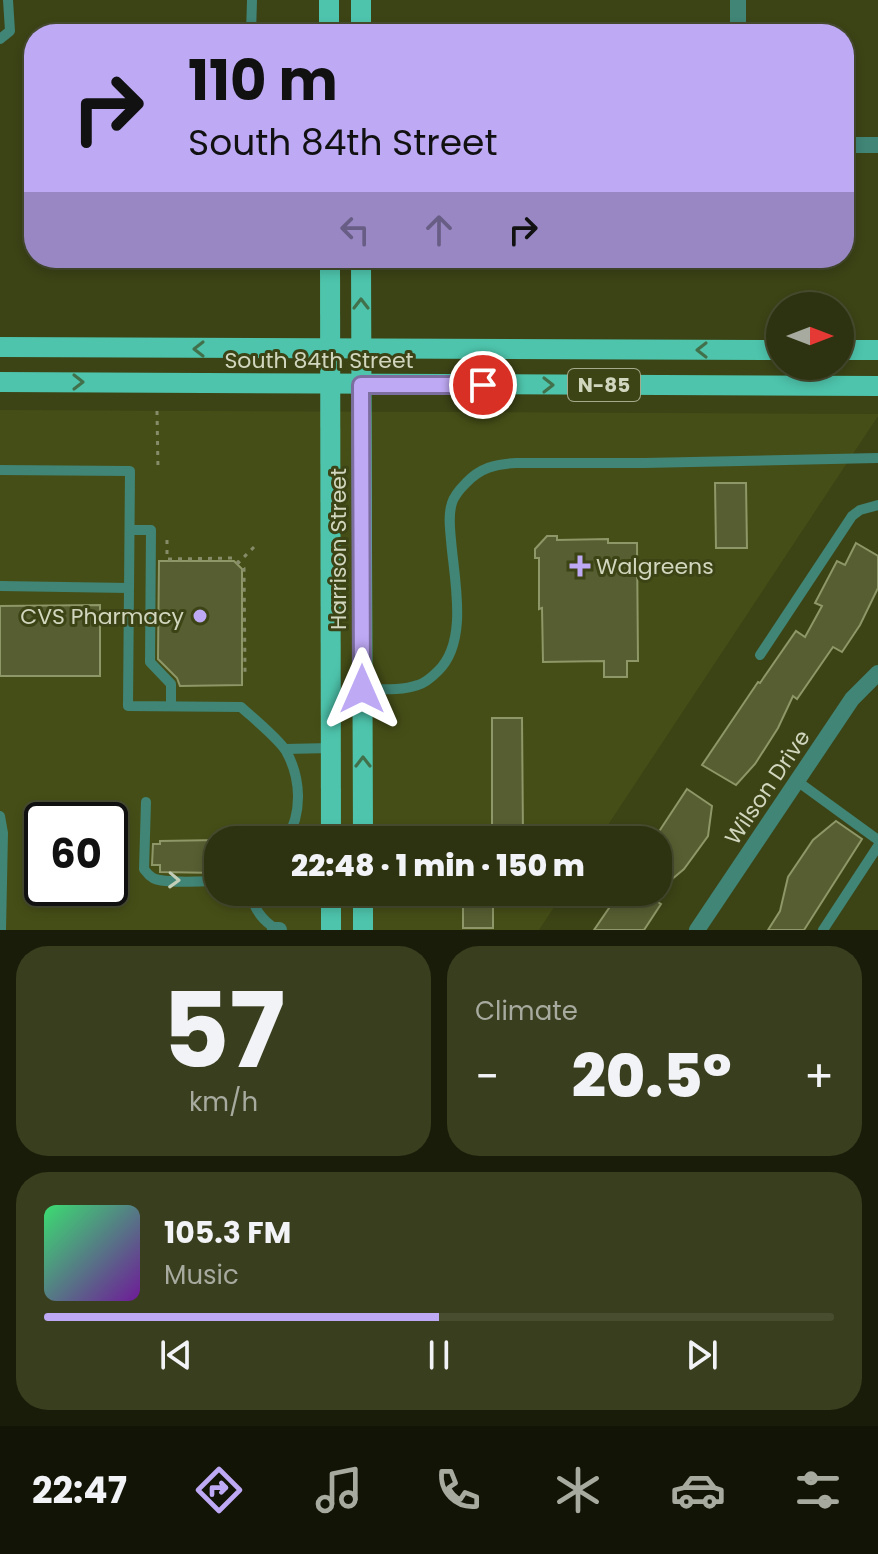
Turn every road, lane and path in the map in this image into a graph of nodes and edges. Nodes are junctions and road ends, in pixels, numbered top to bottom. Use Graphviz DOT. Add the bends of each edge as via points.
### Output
graph roads {
  1 [pos="8,0"];
  2 [pos="252,0"];
  3 [pos="329,0"];
  4 [pos="361,0"];
  5 [pos="738,0"];
  6 [pos="251,24"];
  7 [pos="329,24"];
  8 [pos="361,24"];
  9 [pos="738,24"];
  10 [pos="0,39"];
  11 [pos="854,145"];
  12 [pos="878,145"];
  13 [pos="330,268"];
  14 [pos="361,268"];
  15 [pos="0,347"];
  16 [pos="330,349"];
  17 [pos="361,350"];
  18 [pos="766,350"];
  19 [pos="854,350"];
  20 [pos="878,350"];
  21 [pos="0,382"];
  22 [pos="330,385"];
  23 [pos="361,385"];
  24 [pos="878,386"];
  25 [pos="157,411"];
  26 [pos="878,458"];
  27 [pos="158,469"];
  28 [pos="0,470"];
  29 [pos="878,505"];
  30 [pos="130,530"];
  31 [pos="167,540"];
  32 [pos="254,547"];
  33 [pos="238,564"];
  34 [pos="0,586"];
  35 [pos="129,588"];
  36 [pos="760,655"];
  37 [pos="245,672"];
  38 [pos="878,673"];
  39 [pos="362,689"];
  40 [pos="171,706"];
  41 [pos="331,748"];
  42 [pos="285,749"];
  43 [pos="797,781"];
  44 [pos="146,802"];
  45 [pos="0,816"];
  46 [pos="292,826"];
  47 [pos="331,826"];
  48 [pos="363,826"];
  49 [pos="878,840"];
  50 [pos="878,846"];
  51 [pos="204,881"];
  52 [pos="253,906"];
  53 [pos="331,906"];
  54 [pos="363,906"];
  55 [pos="1,927"];
  56 [pos="276,930"];
  57 [pos="331,930"];
  58 [pos="363,930"];
  59 [pos="697,930"];
  60 [pos="823,930"];
  1 -- 10 [label="lane" via="10,31"];
  2 -- 6 [label="lane"];
  3 -- 7 [label="main road"];
  4 -- 8 [label="main road"];
  5 -- 9 [label="street"];
  11 -- 12 [label="street"];
  13 -- 16 [label="main road, Harrison Street"];
  17 -- 14 [label="main road, Harrison Street, one-way"];
  16 -- 15 [label="main road, South 84th Street / N-85, one-way"];
  16 -- 17 [label="main road, South 84th Street / N-85"];
  16 -- 22 [label="main road, Harrison Street"];
  18 -- 17 [label="main road, South 84th Street / N-85, one-way"];
  17 -- 23 [label="main road, Harrison Street"];
  19 -- 20 [label="main road"];
  21 -- 22 [label="main road, South 84th Street / N-85, one-way"];
  22 -- 23 [label="main road, South 84th Street / N-85"];
  22 -- 41 [label="main road, Harrison Street"];
  23 -- 24 [label="main road, South 84th Street / N-85, one-way"];
  23 -- 39 [label="main road, Harrison Street"];
  25 -- 27 [label="path"];
  26 -- 39 [label="lane" via="503,463 481,470 452,502 457,615 448,660 419,685"];
  28 -- 30 [label="lane" via="130,471"];
  29 -- 36 [label="lane" via="852,516"];
  30 -- 35 [label="lane"];
  30 -- 40 [label="lane" via="151,530 150,662 171,684"];
  31 -- 33 [label="path" via="167,559 234,558"];
  32 -- 33 [label="path"];
  33 -- 37 [label="path" via="244,568"];
  34 -- 35 [label="lane"];
  35 -- 40 [label="lane" via="128,706"];
  38 -- 43 [label="street, Wilson Drive" via="852,699"];
  48 -- 39 [label="main road, Harrison Street, one-way"];
  40 -- 42 [label="lane" via="241,707"];
  41 -- 42 [label="lane"];
  41 -- 47 [label="main road, Harrison Street"];
  42 -- 46 [label="lane" via="299,790"];
  43 -- 49 [label="lane"];
  43 -- 59 [label="street, Wilson Drive"];
  44 -- 51 [label="lane, one-way" via="144,869 161,880"];
  45 -- 55 [label="lane"];
  50 -- 60 [label="lane"];
  52 -- 56 [label="lane"];
  53 -- 57 [label="main road"];
  54 -- 58 [label="main road"];
}
